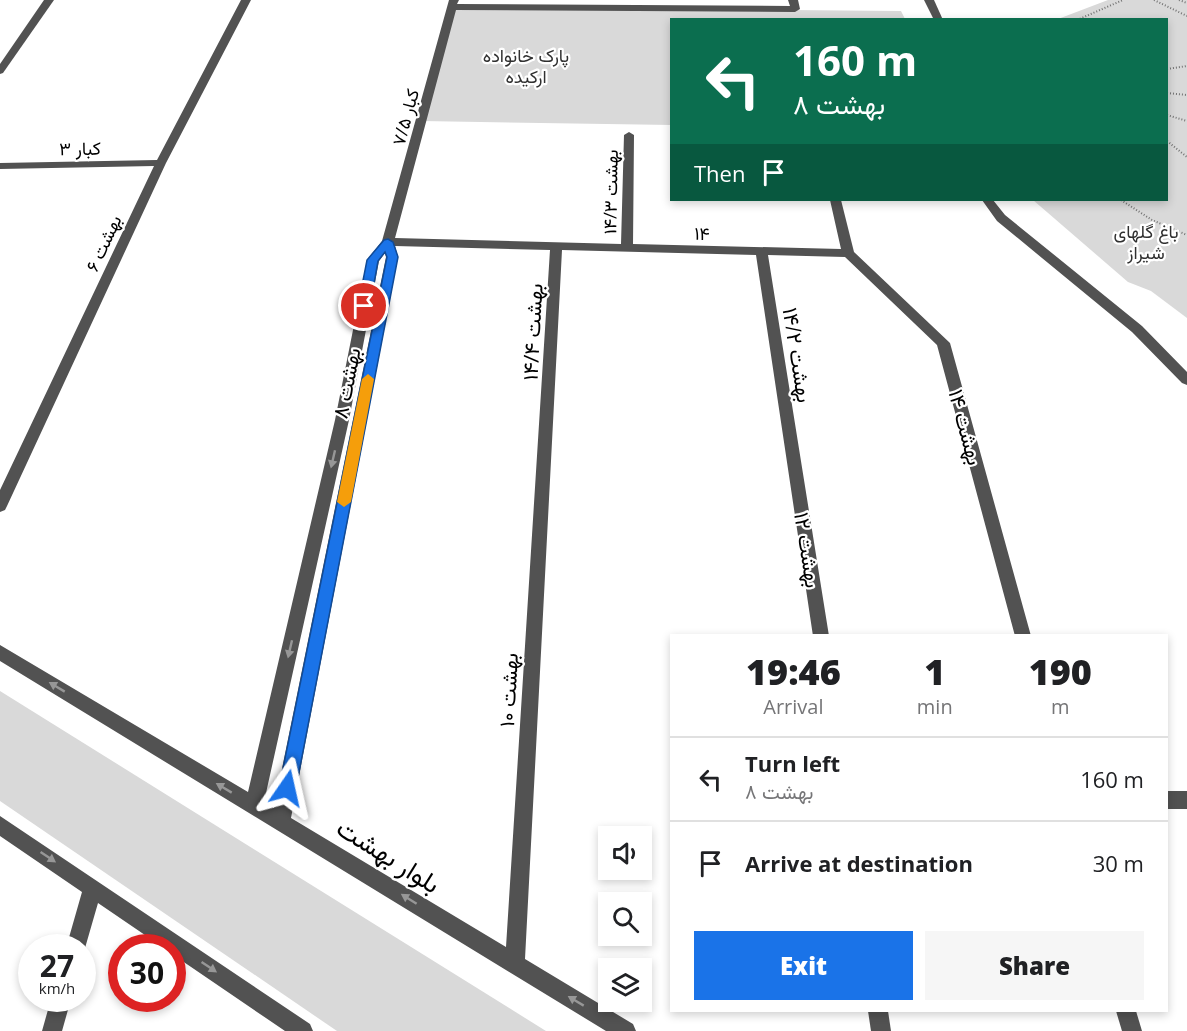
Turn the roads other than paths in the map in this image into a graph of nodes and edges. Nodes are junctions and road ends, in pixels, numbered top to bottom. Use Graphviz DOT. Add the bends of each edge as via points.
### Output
graph roads {
  1 [pos="49,0"];
  2 [pos="246,0"];
  3 [pos="929,0"];
  4 [pos="453,4"];
  5 [pos="621,4"];
  6 [pos="794,4"];
  7 [pos="938,18"];
  8 [pos="0,47"];
  9 [pos="16,47"];
  10 [pos="0,71"];
  11 [pos="629,135"];
  12 [pos="161,163"];
  13 [pos="0,166"];
  14 [pos="836,201"];
  15 [pos="988,201"];
  16 [pos="388,242"];
  17 [pos="556,247"];
  18 [pos="627,249"];
  19 [pos="762,252"];
  20 [pos="848,253"];
  21 [pos="1187,380"];
  22 [pos="547,420"];
  23 [pos="795,464"];
  24 [pos="0,506"];
  25 [pos="821,634"];
  26 [pos="1022,634"];
  27 [pos="0,652"];
  28 [pos="1168,800"];
  29 [pos="1187,800"];
  30 [pos="254,806"];
  31 [pos="281,820"];
  32 [pos="0,825"];
  33 [pos="93,888"];
  34 [pos="80,934"];
  35 [pos="515,964"];
  36 [pos="57,1012"];
  37 [pos="878,1012"];
  38 [pos="1126,1012"];
  39 [pos="52,1031"];
  40 [pos="303,1031"];
  41 [pos="626,1031"];
  42 [pos="881,1031"];
  43 [pos="1132,1031"];
  1 -- 9 [label="street"];
  2 -- 12 [label="street, ۶ بهشت"];
  3 -- 7 [label="street"];
  4 -- 5 [label="street"];
  4 -- 16 [label="street, ۷/۵ کبار"];
  5 -- 6 [label="street"];
  8 -- 9 [label="street"];
  9 -- 10 [label="street"];
  11 -- 18 [label="street, ۱۴/۳ بهشت"];
  12 -- 13 [label="street, ۳ کبار"];
  12 -- 24 [label="street, ۶ بهشت"];
  14 -- 20 [label="street"];
  15 -- 21 [label="street" via="1001,218 1137,329"];
  16 -- 17 [label="street, ۱۴"];
  16 -- 30 [label="street, ۸ بهشت, one-way" via="373,260 342,420"];
  16 -- 31 [label="street, ۸ بهشت" via="392,257"];
  17 -- 18 [label="street, ۱۴"];
  17 -- 22 [label="street, ۱۴/۴ بهشت"];
  18 -- 19 [label="street, ۱۴"];
  19 -- 20 [label="street, ۱۴"];
  19 -- 23 [label="street, ۱۴/۲ بهشت"];
  20 -- 26 [label="street, ۱۴ بهشت" via="943,343"];
  22 -- 35 [label="street, ۱۰ بهشت"];
  23 -- 25 [label="street, ۱۲ بهشت"];
  30 -- 27 [label="street, بلوار بهشت, one-way"];
  28 -- 29 [label="street"];
  30 -- 31 [label="street, بلوار بهشت"];
  35 -- 31 [label="street, بلوار بهشت, one-way"];
  32 -- 33 [label="street, one-way"];
  33 -- 34 [label="street"];
  33 -- 40 [label="street, one-way"];
  41 -- 35 [label="street, بلوار بهشت, one-way"];
  36 -- 39 [label="street"];
  37 -- 42 [label="street"];
  38 -- 43 [label="street"];
}
